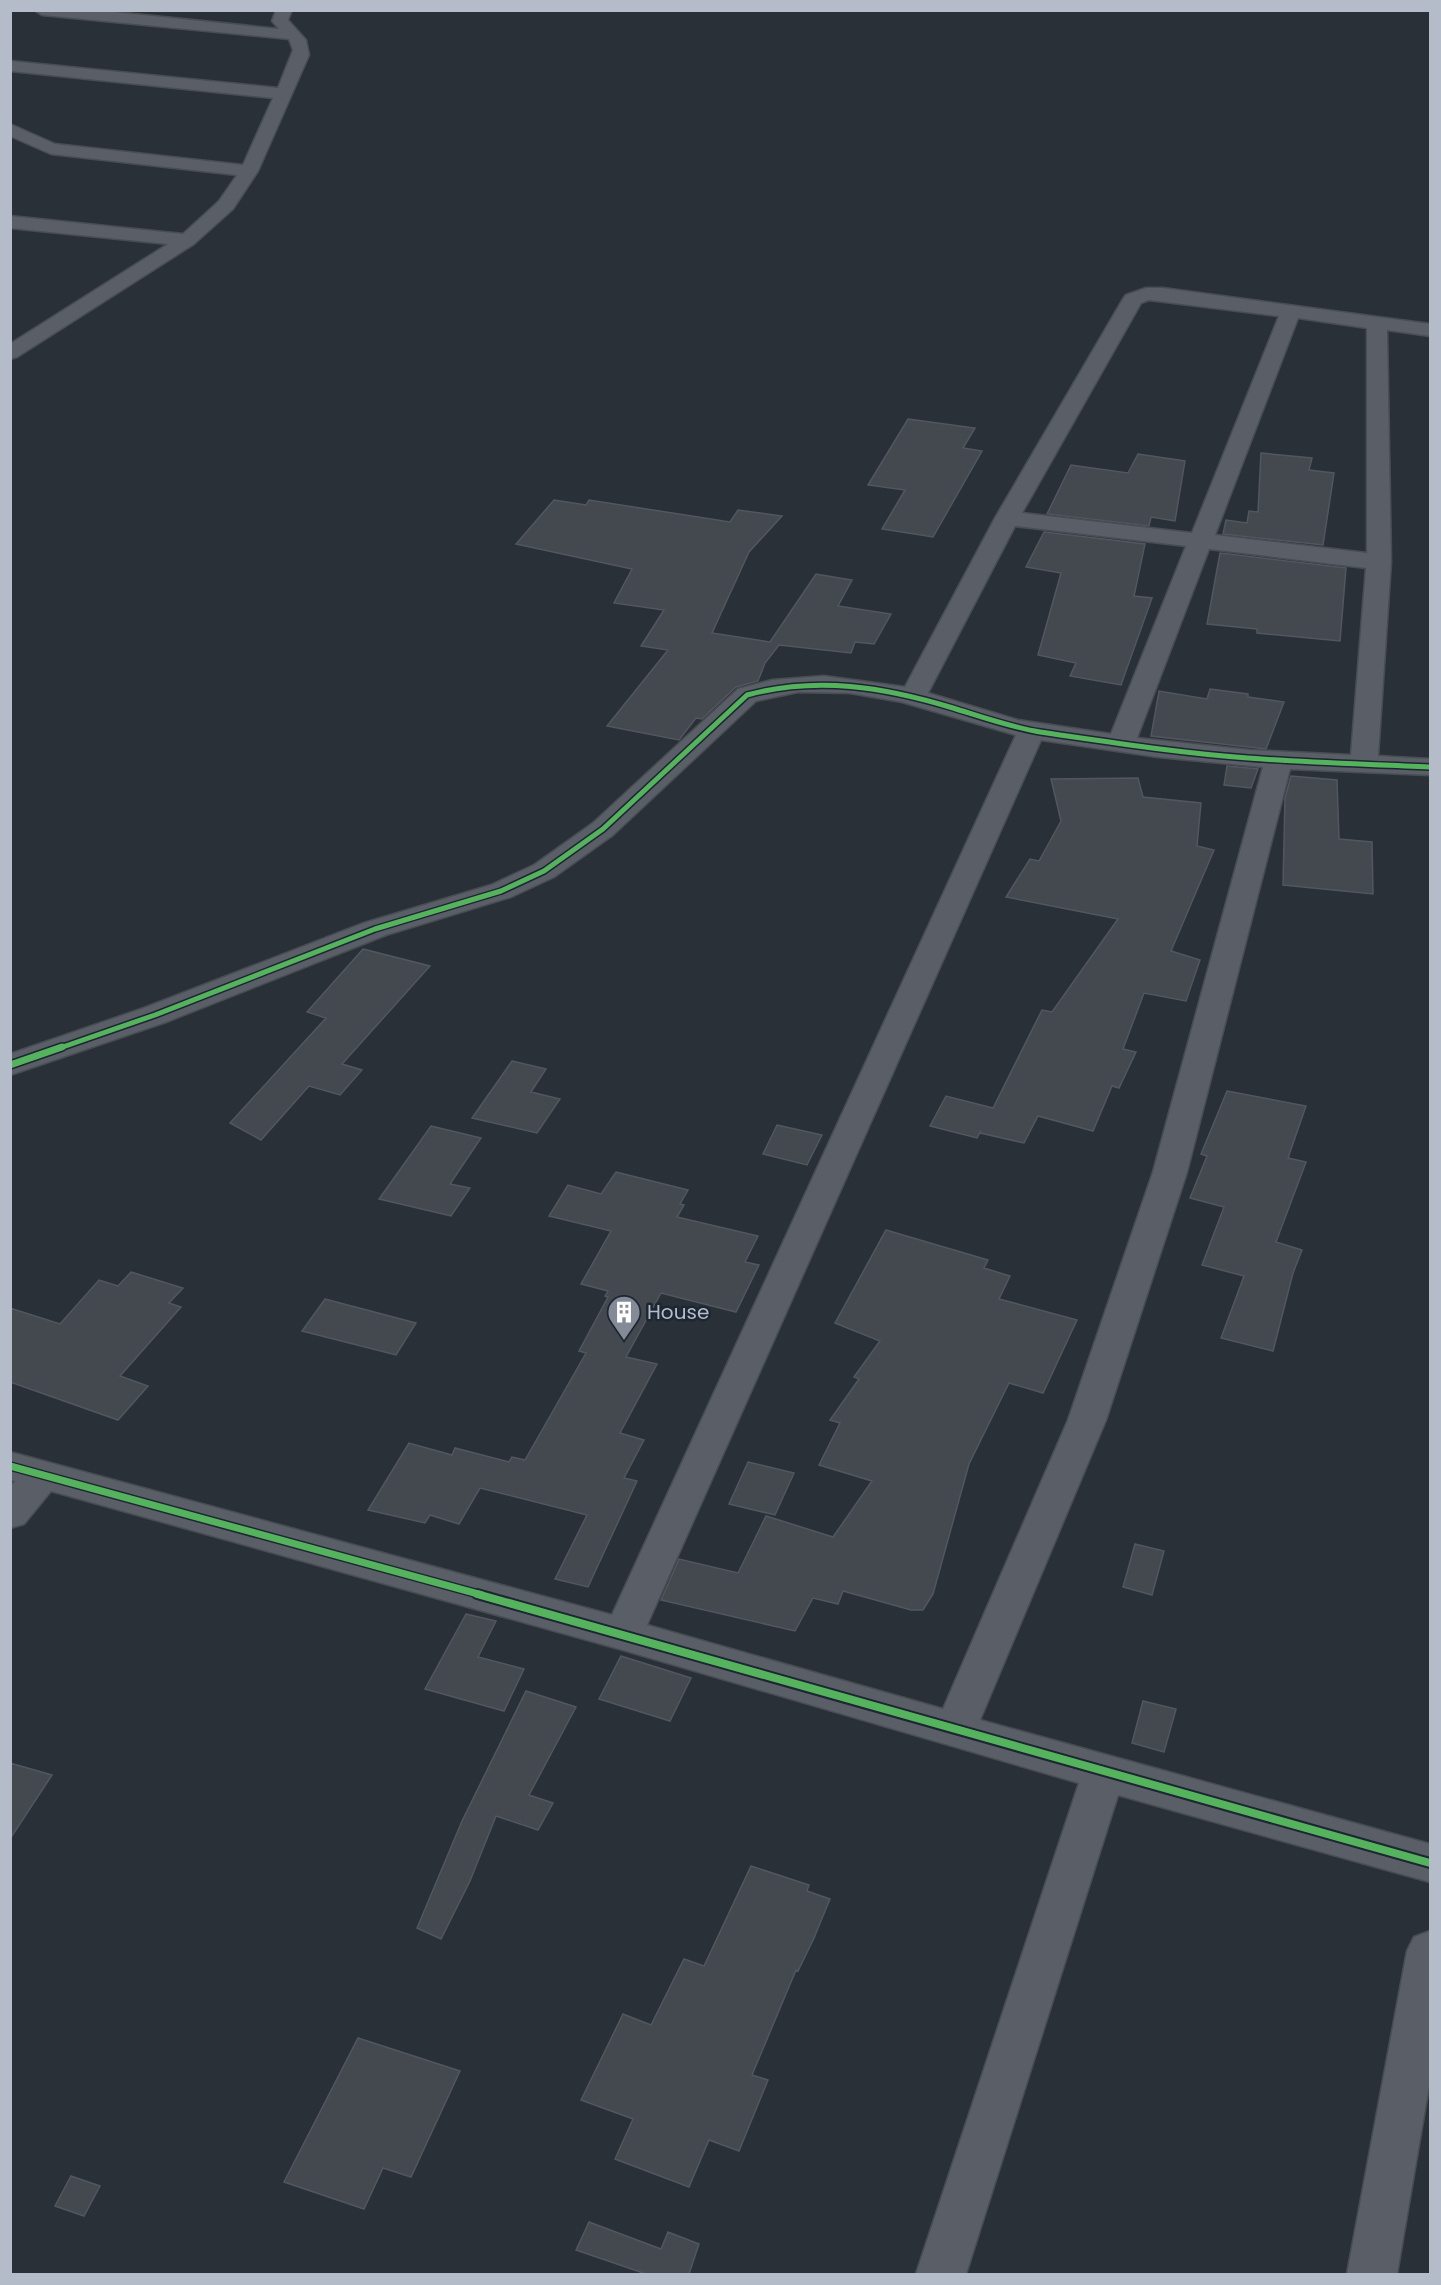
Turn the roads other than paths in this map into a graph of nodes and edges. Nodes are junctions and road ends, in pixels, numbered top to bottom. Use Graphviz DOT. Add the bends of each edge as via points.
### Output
graph roads {
  1 [pos="42,10"];
  2 [pos="284,10"];
  3 [pos="295,35"];
  4 [pos="10,66"];
  5 [pos="283,94"];
  6 [pos="10,129"];
  7 [pos="249,171"];
  8 [pos="10,222"];
  9 [pos="187,240"];
  10 [pos="1291,311"];
  11 [pos="1377,323"];
  12 [pos="1431,330"];
  13 [pos="12,351"];
  14 [pos="1007,518"];
  15 [pos="1198,542"];
  16 [pos="1379,562"];
  17 [pos="913,696"];
  18 [pos="1032,730"];
  19 [pos="1121,743"];
  20 [pos="1279,760"];
  21 [pos="1364,763"];
  22 [pos="1431,767"];
  23 [pos="10,1065"];
  24 [pos="27,1470"];
  25 [pos="10,1514"];
  26 [pos="623,1634"];
  27 [pos="955,1729"];
  28 [pos="1104,1773"];
  29 [pos="1431,1863"];
  30 [pos="1431,1951"];
  31 [pos="941,2274"];
  32 [pos="1372,2274"];
  1 -- 3 [label="street"];
  2 -- 3 [label="street" via="280,21"];
  3 -- 5 [label="street" via="302,48"];
  4 -- 5 [label="street"];
  5 -- 7 [label="street"];
  6 -- 7 [label="street" via="26,135 26,146"];
  7 -- 9 [label="street" via="226,205"];
  8 -- 9 [label="street"];
  9 -- 13 [label="street"];
  10 -- 11 [label="street"];
  10 -- 14 [label="street" via="1163,294 1133,299"];
  10 -- 15 [label="street"];
  11 -- 12 [label="street"];
  11 -- 16 [label="street"];
  14 -- 15 [label="street"];
  14 -- 17 [label="street"];
  15 -- 16 [label="street"];
  15 -- 19 [label="street"];
  16 -- 21 [label="street"];
  17 -- 18 [label="street"];
  17 -- 23 [label="street" via="855,686 809,684 768,688 747,695 603,830 544,871 501,891 375,929 155,1016"];
  18 -- 19 [label="street"];
  18 -- 26 [label="street"];
  19 -- 20 [label="street"];
  20 -- 21 [label="street"];
  20 -- 27 [label="street" via="1159,1206 1087,1420"];
  21 -- 22 [label="street"];
  24 -- 25 [label="street"];
  24 -- 26 [label="street"];
  26 -- 27 [label="street"];
  27 -- 28 [label="street"];
  28 -- 29 [label="street"];
  28 -- 31 [label="street"];
  30 -- 32 [label="street"];
}
